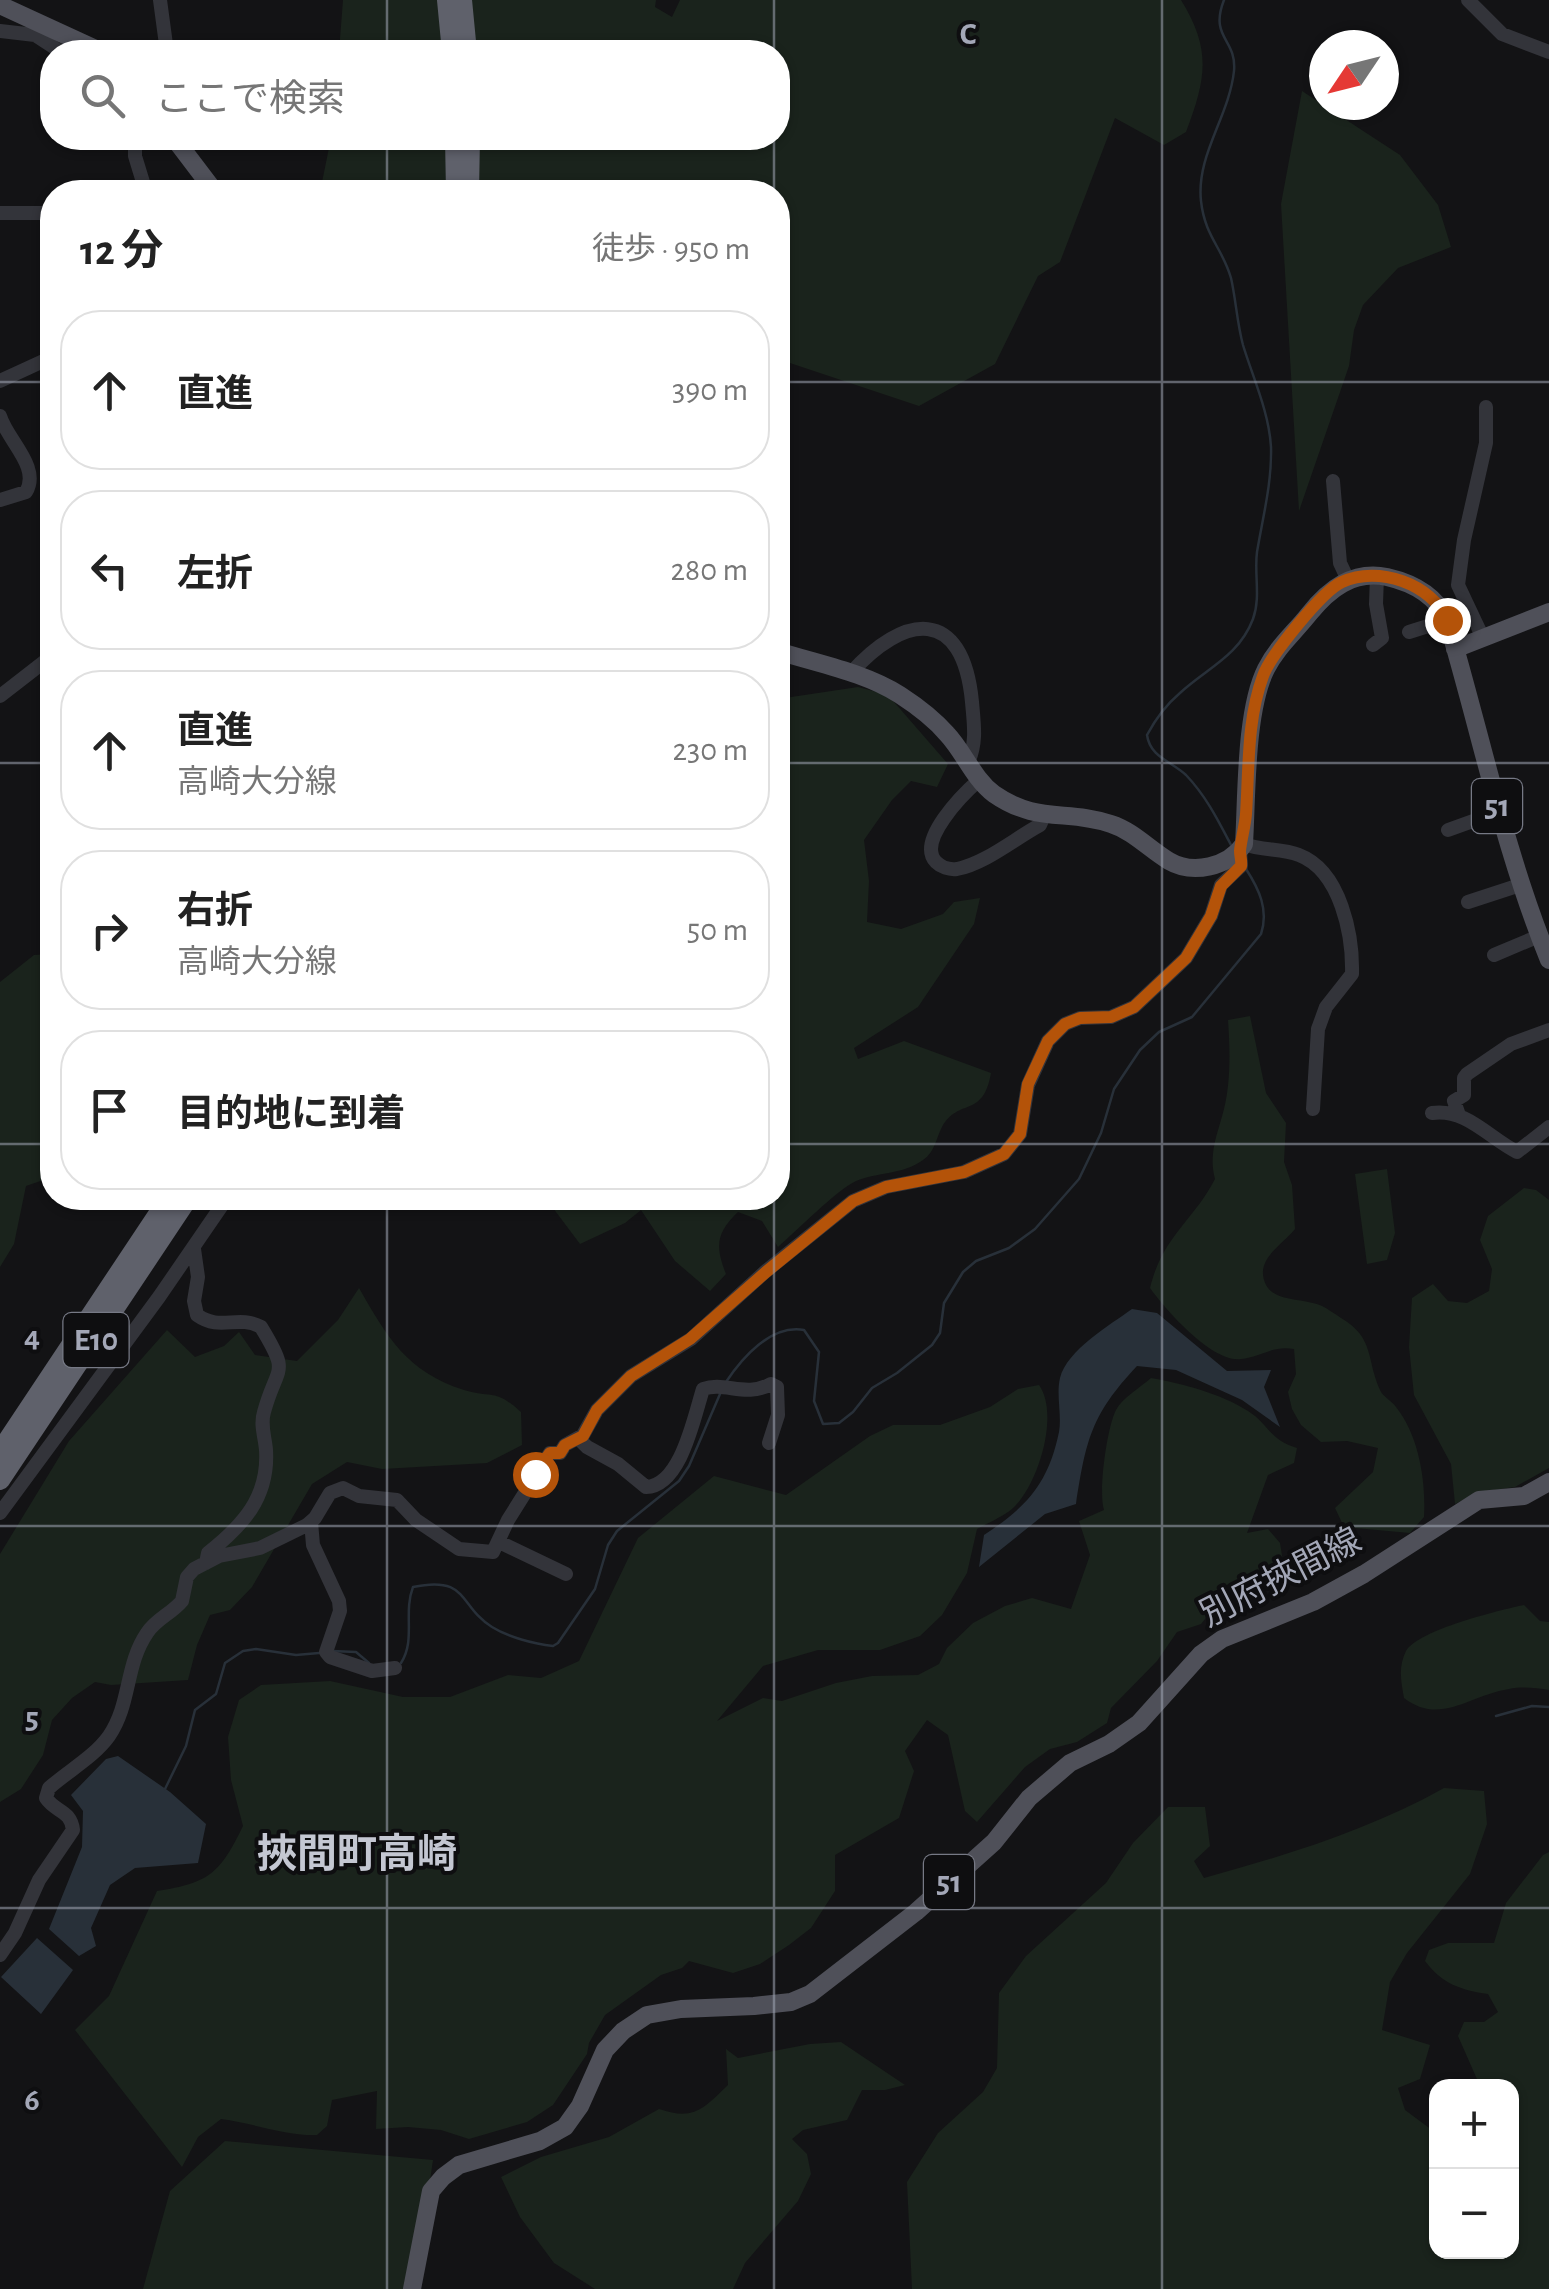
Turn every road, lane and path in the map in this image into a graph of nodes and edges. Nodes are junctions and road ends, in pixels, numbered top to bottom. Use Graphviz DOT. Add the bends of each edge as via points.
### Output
graph roads {
  1 [pos="160,0"];
  2 [pos="448,0"];
  3 [pos="462,0"];
  4 [pos="1468,0"];
  5 [pos="0,5"];
  6 [pos="0,31"];
  7 [pos="41,40"];
  8 [pos="76,40"];
  9 [pos="165,40"];
  10 [pos="451,40"];
  11 [pos="466,40"];
  12 [pos="1549,52"];
  13 [pos="135,150"];
  14 [pos="183,150"];
  15 [pos="455,150"];
  16 [pos="470,150"];
  17 [pos="142,180"];
  18 [pos="205,180"];
  19 [pos="456,180"];
  20 [pos="470,180"];
  21 [pos="0,213"];
  22 [pos="40,213"];
  23 [pos="40,363"];
  24 [pos="0,381"];
  25 [pos="1486,408"];
  26 [pos="0,416"];
  27 [pos="1334,481"];
  28 [pos="0,500"];
  29 [pos="1377,576"];
  30 [pos="1348,580"];
  31 [pos="1549,612"];
  32 [pos="1447,620"];
  33 [pos="1410,632"];
  34 [pos="1484,638"];
  35 [pos="1373,645"];
  36 [pos="1455,649"];
  37 [pos="790,655"];
  38 [pos="40,664"];
  39 [pos="850,674"];
  40 [pos="0,696"];
  41 [pos="968,763"];
  42 [pos="979,780"];
  43 [pos="1498,812"];
  44 [pos="1044,816"];
  45 [pos="1448,830"];
  46 [pos="1242,847"];
  47 [pos="1520,884"];
  48 [pos="1468,902"];
  49 [pos="1539,936"];
  50 [pos="1494,954"];
  51 [pos="1549,960"];
  52 [pos="1549,1030"];
  53 [pos="1313,1110"];
  54 [pos="1432,1113"];
  55 [pos="1459,1115"];
  56 [pos="1549,1127"];
  57 [pos="161,1210"];
  58 [pos="180,1210"];
  59 [pos="219,1210"];
  60 [pos="194,1249"];
  61 [pos="578,1438"];
  62 [pos="769,1443"];
  63 [pos="0,1452"];
  64 [pos="0,1480"];
  65 [pos="1549,1482"];
  66 [pos="0,1513"];
  67 [pos="310,1522"];
  68 [pos="500,1542"];
  69 [pos="206,1563"];
  70 [pos="566,1574"];
  71 [pos="395,1668"];
  72 [pos="0,1955"];
  73 [pos="412,2289"];
  1 -- 9 [label="street"];
  2 -- 10 [label="highway"];
  3 -- 11 [label="highway"];
  4 -- 12 [label="street" via="1502,34"];
  5 -- 8 [label="main road"];
  6 -- 7 [label="street"];
  13 -- 17 [label="street"];
  14 -- 18 [label="main road"];
  15 -- 19 [label="highway"];
  16 -- 20 [label="highway"];
  21 -- 22 [label="street"];
  23 -- 24 [label="street"];
  25 -- 34 [label="street" via="1486,443 1458,585"];
  26 -- 28 [label="street" via="31,479 26,492"];
  27 -- 30 [label="street" via="1340,563"];
  29 -- 30 [label="main road"];
  29 -- 32 [label="main road" via="1421,590"];
  29 -- 35 [label="street" via="1382,638"];
  30 -- 46 [label="main road" via="1328,592 1264,673 1254,706"];
  31 -- 34 [label="main road"];
  32 -- 33 [label="street"];
  32 -- 36 [label="main road"];
  34 -- 36 [label="main road"];
  36 -- 43 [label="main road, 51"];
  37 -- 39 [label="main road"];
  38 -- 40 [label="street"];
  39 -- 41 [label="main road" via="881,684 925,713"];
  39 -- 41 [label="street" via="892,635 922,627 941,633 958,647 970,681 976,746"];
  41 -- 42 [label="main road"];
  42 -- 44 [label="main road" via="1019,809"];
  42 -- 44 [label="street" via="930,843 938,864 955,869 976,862 1040,825"];
  43 -- 45 [label="street"];
  43 -- 47 [label="main road, 51"];
  44 -- 46 [label="main road" via="1113,824 1172,863 1194,868 1215,866"];
  46 -- 53 [label="street" via="1310,860 1336,894 1350,932 1352,974 1318,1030"];
  46 -- 61 [label="street" via="1241,866 1221,886 1186,958 1134,1007 1111,1017 1080,1018 1048,1041 1028,1084 1020,1134 1004,1154 964,1172 886,1187 853,1201 690,1339 631,1376"];
  47 -- 48 [label="street"];
  47 -- 49 [label="main road, 51"];
  49 -- 50 [label="street"];
  49 -- 51 [label="main road, 51"];
  52 -- 55 [label="street" via="1511,1044 1467,1074 1464,1095 1454,1100"];
  54 -- 55 [label="street"];
  55 -- 56 [label="street" via="1517,1152"];
  57 -- 63 [label="highway, E10"];
  58 -- 64 [label="highway, E10"];
  59 -- 60 [label="street"];
  60 -- 66 [label="street"];
  60 -- 69 [label="street" via="197,1314 221,1325 242,1320 262,1327 281,1370 263,1413 266,1466 259,1495 241,1526 208,1552"];
  61 -- 62 [label="street" via="646,1487 656,1486 675,1468 703,1389 750,1391 771,1384 779,1400"];
  61 -- 68 [label="street" via="550,1453"];
  65 -- 73 [label="main road, 別府挾間線 / 51" via="1524,1496 1479,1500 1364,1574 1222,1639 1140,1723 1070,1763 916,1912 810,1994 792,2002 681,2008 647,2015 623,2031 605,2050 565,2127 443,2176 431,2191"];
  67 -- 68 [label="street" via="330,1493 343,1488 396,1500 459,1549 487,1554"];
  67 -- 69 [label="street" via="260,1548"];
  67 -- 71 [label="street" via="339,1602 327,1646 340,1661"];
  68 -- 70 [label="street"];
  69 -- 72 [label="street" via="187,1576 182,1602 147,1632 130,1668 126,1704 108,1737 49,1788 46,1798 64,1810 73,1830"];
}
